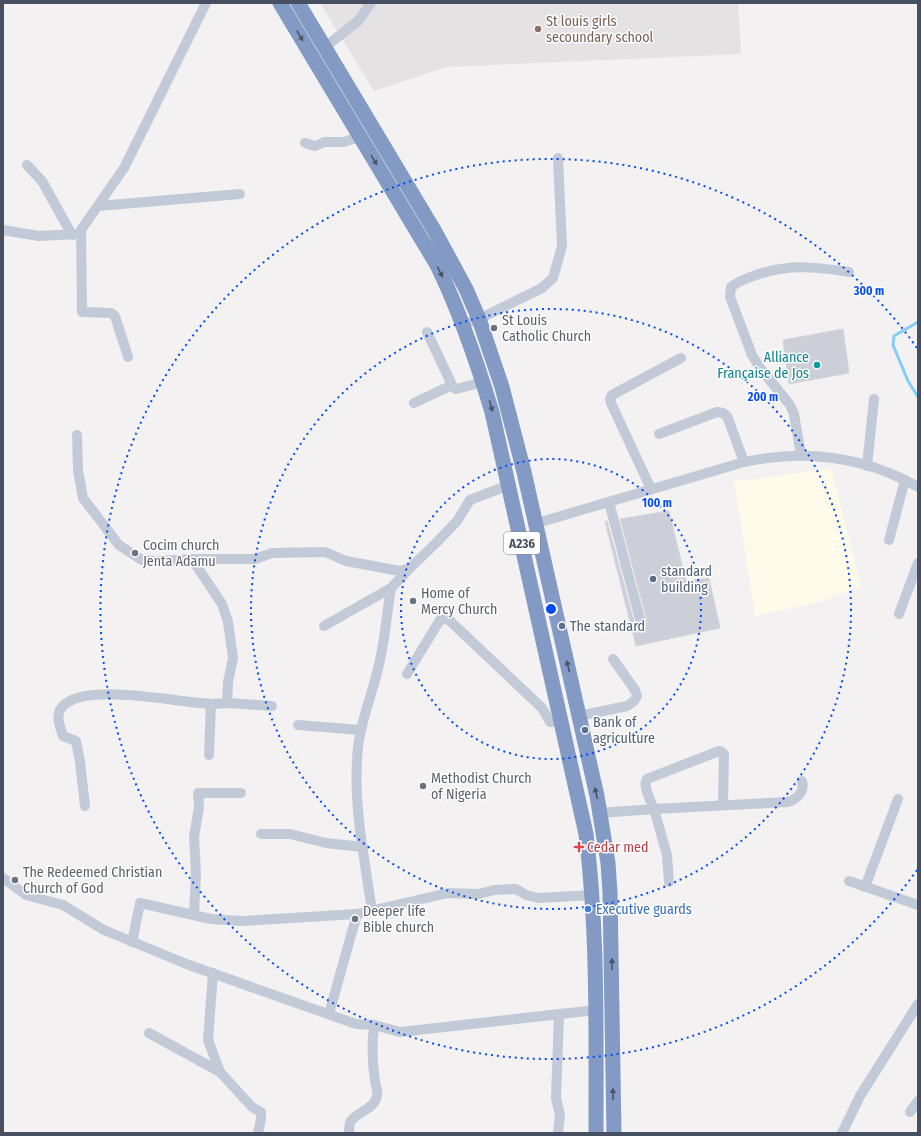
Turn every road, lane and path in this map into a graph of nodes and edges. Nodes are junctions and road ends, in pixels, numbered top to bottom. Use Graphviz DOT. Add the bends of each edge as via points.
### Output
graph roads {
  1 [pos="206,3"];
  2 [pos="280,3"];
  3 [pos="298,3"];
  4 [pos="371,3"];
  5 [pos="325,47"];
  6 [pos="360,137"];
  7 [pos="305,142"];
  8 [pos="558,158"];
  9 [pos="27,165"];
  10 [pos="240,194"];
  11 [pos="98,206"];
  12 [pos="3,230"];
  13 [pos="77,234"];
  14 [pos="849,272"];
  15 [pos="479,319"];
  16 [pos="463,324"];
  17 [pos="428,332"];
  18 [pos="128,357"];
  19 [pos="681,358"];
  20 [pos="484,382"];
  21 [pos="452,385"];
  22 [pos="874,400"];
  23 [pos="414,403"];
  24 [pos="659,434"];
  25 [pos="77,435"];
  26 [pos="801,455"];
  27 [pos="744,462"];
  28 [pos="867,466"];
  29 [pos="905,480"];
  30 [pos="509,485"];
  31 [pos="918,487"];
  32 [pos="651,489"];
  33 [pos="609,502"];
  34 [pos="534,524"];
  35 [pos="889,540"];
  36 [pos="192,559"];
  37 [pos="918,563"];
  38 [pos="410,568"];
  39 [pos="391,588"];
  40 [pos="899,614"];
  41 [pos="641,623"];
  42 [pos="324,626"];
  43 [pos="613,659"];
  44 [pos="407,674"];
  45 [pos="228,703"];
  46 [pos="211,704"];
  47 [pos="272,706"];
  48 [pos="579,716"];
  49 [pos="562,721"];
  50 [pos="298,724"];
  51 [pos="360,730"];
  52 [pos="209,755"];
  53 [pos="802,781"];
  54 [pos="241,793"];
  55 [pos="898,799"];
  56 [pos="723,805"];
  57 [pos="85,806"];
  58 [pos="654,809"];
  59 [pos="600,812"];
  60 [pos="604,832"];
  61 [pos="261,834"];
  62 [pos="586,834"];
  63 [pos="363,847"];
  64 [pos="3,878"];
  65 [pos="848,881"];
  66 [pos="669,882"];
  67 [pos="865,887"];
  68 [pos="593,895"];
  69 [pos="918,905"];
  70 [pos="372,911"];
  71 [pos="357,914"];
  72 [pos="194,916"];
  73 [pos="132,942"];
  74 [pos="213,974"];
  75 [pos="918,1004"];
  76 [pos="596,1010"];
  77 [pos="329,1014"];
  78 [pos="559,1014"];
  79 [pos="374,1025"];
  80 [pos="149,1033"];
  81 [pos="220,1072"];
  82 [pos="918,1101"];
  83 [pos="910,1112"];
  84 [pos="258,1133"];
  85 [pos="348,1133"];
  86 [pos="558,1133"];
  87 [pos="596,1133"];
  88 [pos="614,1133"];
  89 [pos="842,1133"];
  1 -- 11 [label="street" via="124,168"];
  2 -- 6 [label="highway, A236, one-way"];
  3 -- 5 [label="highway, A236"];
  4 -- 5 [label="street" via="358,21"];
  5 -- 15 [label="highway, A236" via="434,230"];
  6 -- 7 [label="street" via="343,142 324,142 315,146"];
  6 -- 16 [label="highway, A236, one-way" via="436,265"];
  8 -- 15 [label="street" via="562,246 553,278 542,288"];
  9 -- 13 [label="street" via="42,181"];
  10 -- 11 [label="street"];
  11 -- 13 [label="street"];
  12 -- 13 [label="street" via="39,236"];
  13 -- 18 [label="street" via="82,312 111,313"];
  14 -- 26 [label="street" via="813,267 775,269 739,281 731,287 730,296 752,355 794,414"];
  15 -- 16 [label="street"];
  15 -- 34 [label="highway, A236" via="502,387 524,472"];
  16 -- 20 [label="highway, A236"];
  17 -- 21 [label="street"];
  19 -- 32 [label="street" via="612,395 610,400"];
  20 -- 21 [label="street" via="456,389"];
  20 -- 30 [label="highway, A236, one-way"];
  21 -- 23 [label="street"];
  22 -- 28 [label="street"];
  24 -- 27 [label="street" via="717,412 723,413 727,416"];
  25 -- 36 [label="street" via="78,470 83,498 119,545 142,560"];
  26 -- 27 [label="street" via="766,457"];
  26 -- 28 [label="street" via="833,458"];
  27 -- 32 [label="street"];
  28 -- 29 [label="street"];
  29 -- 31 [label="street"];
  29 -- 35 [label="street"];
  30 -- 38 [label="street" via="470,500 457,521"];
  30 -- 49 [label="highway, A236"];
  32 -- 33 [label="street"];
  33 -- 34 [label="street"];
  33 -- 41 [label="street"];
  48 -- 34 [label="highway, A236, one-way"];
  36 -- 38 [label="street" via="255,559 272,553 325,552 346,561 400,570"];
  36 -- 45 [label="street" via="222,604 228,622 232,658"];
  37 -- 40 [label="street"];
  38 -- 39 [label="street"];
  39 -- 42 [label="street"];
  39 -- 51 [label="street" via="380,659"];
  43 -- 48 [label="street" via="635,690 637,696 634,702 627,706"];
  44 -- 49 [label="street" via="440,620 446,619 542,708 550,722"];
  45 -- 46 [label="street"];
  45 -- 47 [label="street"];
  46 -- 52 [label="street"];
  46 -- 57 [label="street" via="116,695 78,698 62,707 58,713 59,723 63,736 76,741"];
  48 -- 49 [label="highway"];
  59 -- 48 [label="highway, A236, one-way"];
  49 -- 62 [label="highway, A236"];
  50 -- 51 [label="street"];
  51 -- 63 [label="street" via="357,805"];
  53 -- 56 [label="street" via="801,793 788,802"];
  54 -- 72 [label="street" via="198,793 199,807 194,837"];
  55 -- 67 [label="street"];
  56 -- 58 [label="street"];
  56 -- 58 [label="street" via="724,754 718,750 646,780 645,785"];
  58 -- 59 [label="street"];
  58 -- 66 [label="street" via="667,855"];
  59 -- 60 [label="highway, A236"];
  60 -- 62 [label="highway"];
  88 -- 60 [label="highway, A236, one-way" via="610,893"];
  61 -- 63 [label="street" via="290,834 326,843"];
  62 -- 68 [label="highway, A236"];
  63 -- 70 [label="street"];
  64 -- 73 [label="street" via="26,895 63,905 104,930"];
  65 -- 67 [label="street"];
  67 -- 69 [label="street"];
  68 -- 70 [label="street" via="538,898 516,889 479,894 448,893"];
  68 -- 76 [label="highway, A236"];
  70 -- 71 [label="street"];
  71 -- 72 [label="street" via="242,921"];
  71 -- 77 [label="street"];
  72 -- 73 [label="street" via="140,903"];
  73 -- 74 [label="street"];
  74 -- 77 [label="street"];
  74 -- 81 [label="street" via="208,1040"];
  75 -- 89 [label="street" via="860,1096"];
  76 -- 78 [label="street"];
  76 -- 87 [label="highway, A236"];
  77 -- 79 [label="street" via="356,1024"];
  78 -- 79 [label="street" via="400,1032"];
  78 -- 86 [label="street" via="556,1098 560,1115"];
  79 -- 85 [label="street" via="372,1041 378,1092 370,1107 350,1122"];
  80 -- 81 [label="street"];
  81 -- 84 [label="street" via="252,1107 261,1112"];
  82 -- 83 [label="street"];
}
